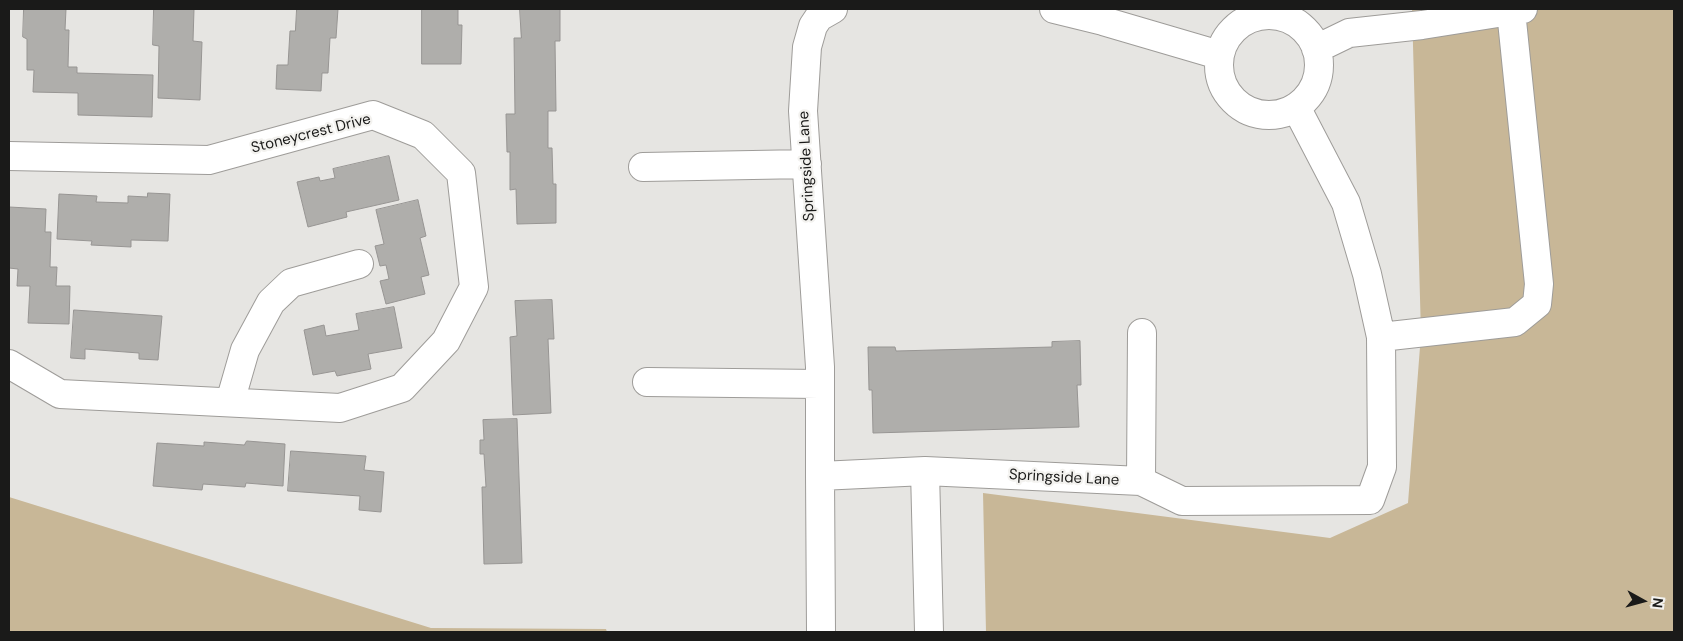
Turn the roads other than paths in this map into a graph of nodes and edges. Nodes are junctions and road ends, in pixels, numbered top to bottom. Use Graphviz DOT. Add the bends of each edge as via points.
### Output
graph roads {
  1 [pos="833,9"];
  2 [pos="1054,9"];
  3 [pos="1517,10"];
  4 [pos="1255,13"];
  5 [pos="1287,14"];
  6 [pos="1422,17"];
  7 [pos="1129,19"];
  8 [pos="1316,49"];
  9 [pos="1219,55"];
  10 [pos="1296,107"];
  11 [pos="9,156"];
  12 [pos="807,164"];
  13 [pos="644,167"];
  14 [pos="359,264"];
  15 [pos="1142,333"];
  16 [pos="1381,337"];
  17 [pos="9,364"];
  18 [pos="647,382"];
  19 [pos="819,384"];
  20 [pos="230,402"];
  21 [pos="925,471"];
  22 [pos="820,476"];
  23 [pos="1141,482"];
  24 [pos="821,632"];
  25 [pos="929,632"];
  1 -- 12 [label="street, Springside Lane" via="819,17 807,47 803,111"];
  2 -- 7 [label="street"];
  3 -- 6 [label="street"];
  3 -- 16 [label="street" via="1539,284 1537,304 1515,322"];
  4 -- 5 [label="street"];
  4 -- 9 [label="street" via="1231,31"];
  5 -- 8 [label="street" via="1311,37"];
  6 -- 8 [label="street" via="1349,33"];
  7 -- 9 [label="street"];
  8 -- 10 [label="street" via="1319,62 1316,81 1307,98"];
  9 -- 10 [label="street" via="1221,81 1235,103 1246,110 1272,116"];
  10 -- 16 [label="street, Springside Lane" via="1346,203"];
  11 -- 20 [label="street, Stoneycrest Drive" via="209,160 373,115 423,135 461,173 474,287 446,341 402,388 340,408"];
  12 -- 13 [label="street"];
  12 -- 19 [label="street, Springside Lane"];
  14 -- 20 [label="street" via="291,284 272,302 245,350"];
  15 -- 23 [label="street"];
  16 -- 23 [label="street, Springside Lane" via="1382,468 1370,500 1182,501"];
  17 -- 20 [label="street, Stoneycrest Drive" via="60,394"];
  18 -- 19 [label="street"];
  19 -- 22 [label="street, Springside Lane"];
  21 -- 22 [label="street, Springside Lane"];
  21 -- 23 [label="street, Springside Lane"];
  21 -- 25 [label="street"];
  22 -- 24 [label="street"];
}
